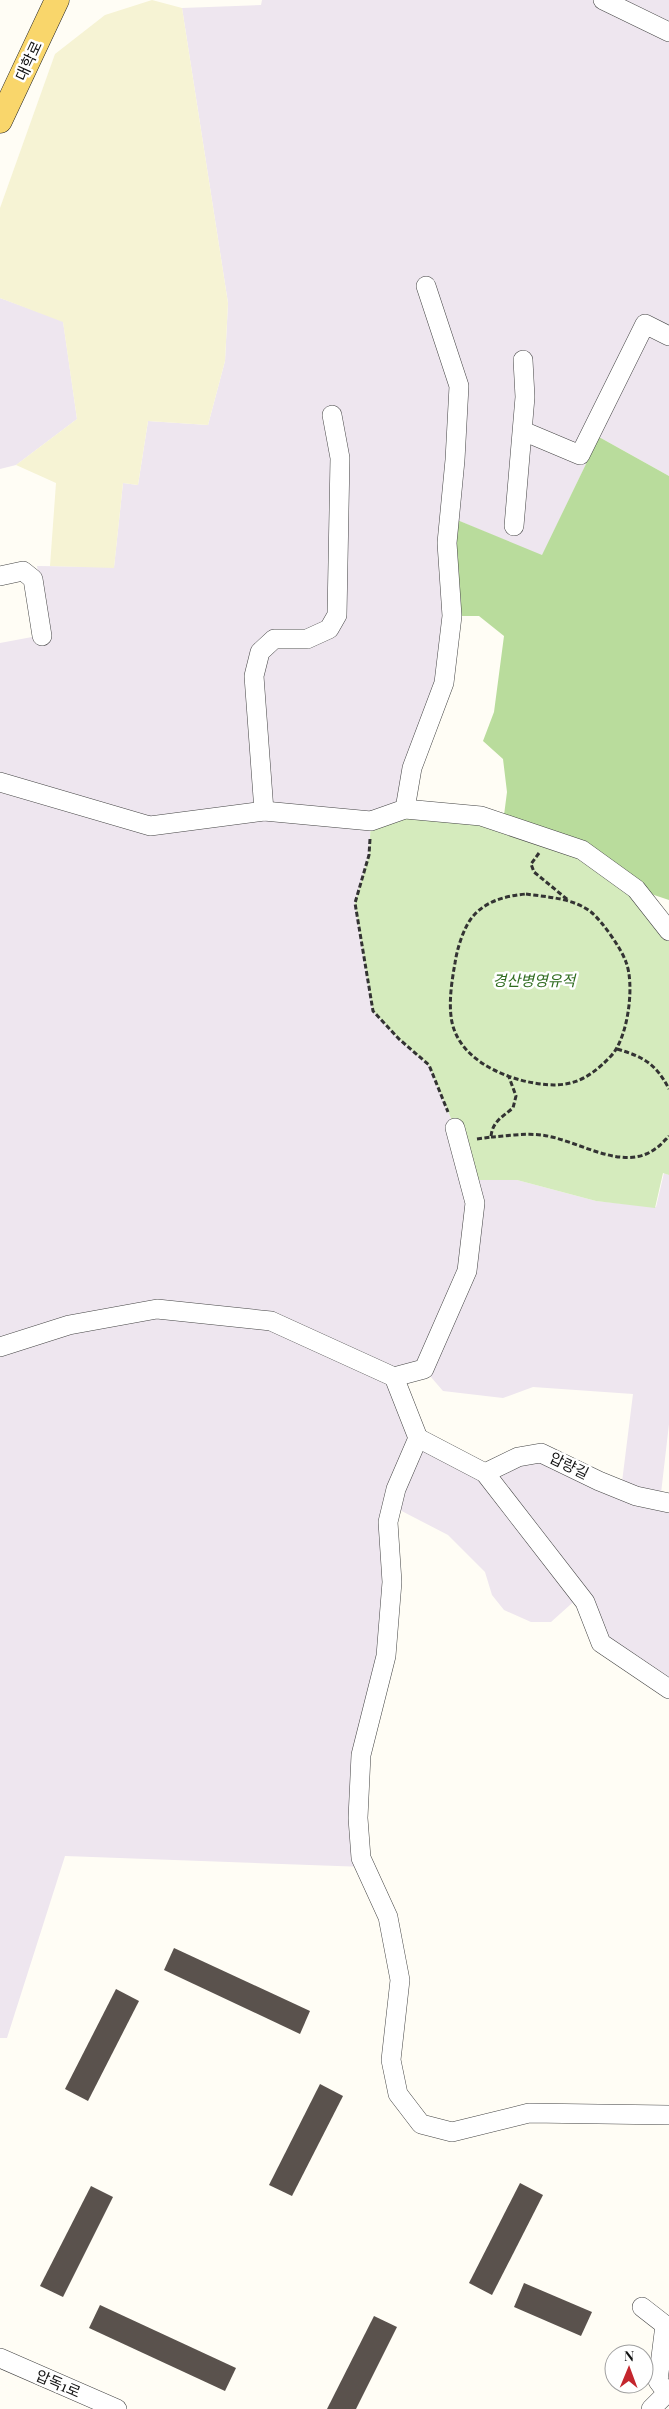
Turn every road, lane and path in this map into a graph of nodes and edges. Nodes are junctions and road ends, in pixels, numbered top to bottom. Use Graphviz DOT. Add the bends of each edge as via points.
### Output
graph roads {
  1 [pos="57,0"];
  2 [pos="603,0"];
  3 [pos="669,32"];
  4 [pos="0,121"];
  5 [pos="426,286"];
  6 [pos="669,336"];
  7 [pos="523,360"];
  8 [pos="332,415"];
  9 [pos="523,431"];
  10 [pos="514,526"];
  11 [pos="0,576"];
  12 [pos="42,636"];
  13 [pos="0,782"];
  14 [pos="405,809"];
  15 [pos="264,811"];
  16 [pos="371,821"];
  17 [pos="550,839"];
  18 [pos="568,901"];
  19 [pos="669,931"];
  20 [pos="617,1049"];
  21 [pos="509,1077"];
  22 [pos="669,1089"];
  23 [pos="457,1135"];
  24 [pos="669,1136"];
  25 [pos="491,1137"];
  26 [pos="0,1347"];
  27 [pos="394,1378"];
  28 [pos="418,1438"];
  29 [pos="485,1474"];
  30 [pos="669,1503"];
  31 [pos="669,1689"];
  32 [pos="669,2115"];
  33 [pos="642,2307"];
  34 [pos="0,2358"];
  35 [pos="668,2393"];
  36 [pos="117,2409"];
  37 [pos="651,2409"];
  1 -- 4 [label="main road, 대학로"];
  2 -- 3 [label="street"];
  5 -- 14 [label="street" via="459,386 447,543 452,616 444,683 412,768"];
  6 -- 9 [label="street" via="645,324 580,455"];
  7 -- 9 [label="street"];
  8 -- 15 [label="street" via="340,458 337,615 329,629 307,639 274,639 260,652 254,676"];
  9 -- 10 [label="street"];
  11 -- 12 [label="street" via="23,571 33,580"];
  13 -- 15 [label="street" via="150,826"];
  14 -- 16 [label="street"];
  14 -- 17 [label="street" via="481,816"];
  15 -- 16 [label="street"];
  16 -- 23 [label="path" via="368,855 355,904 374,1011 429,1065"];
  17 -- 18 [label="path" via="532,864 534,872"];
  17 -- 19 [label="street" via="582,850 636,889"];
  18 -- 20 [label="path" via="591,912 613,938 626,962 629,993 626,1025"];
  18 -- 21 [label="path" via="526,894 505,896 489,903 473,915 456,954 451,1018 458,1035 468,1051 491,1070"];
  20 -- 21 [label="path" via="595,1072 572,1084 538,1084"];
  20 -- 22 [label="path" via="641,1056 662,1075"];
  21 -- 25 [label="path" via="516,1096 513,1108 496,1121 491,1128"];
  23 -- 25 [label="path"];
  23 -- 27 [label="street" via="475,1203 467,1271 424,1369"];
  24 -- 25 [label="path" via="654,1150 630,1158 600,1154 574,1142 540,1135"];
  26 -- 27 [label="street" via="69,1325 157,1309 271,1321"];
  27 -- 28 [label="street"];
  28 -- 29 [label="street"];
  28 -- 32 [label="street" via="396,1489 388,1522 392,1582 386,1656 361,1756 358,1818 361,1858 388,1917 400,1980 391,2060 398,2094 421,2124 452,2132 529,2113"];
  29 -- 30 [label="street, 압량길" via="518,1457 541,1453 636,1496"];
  29 -- 31 [label="street" via="585,1602 600,1643"];
  33 -- 35 [label="street" via="665,2325 658,2381"];
  34 -- 36 [label="street, 압독1로"];
  35 -- 37 [label="street"];
}
